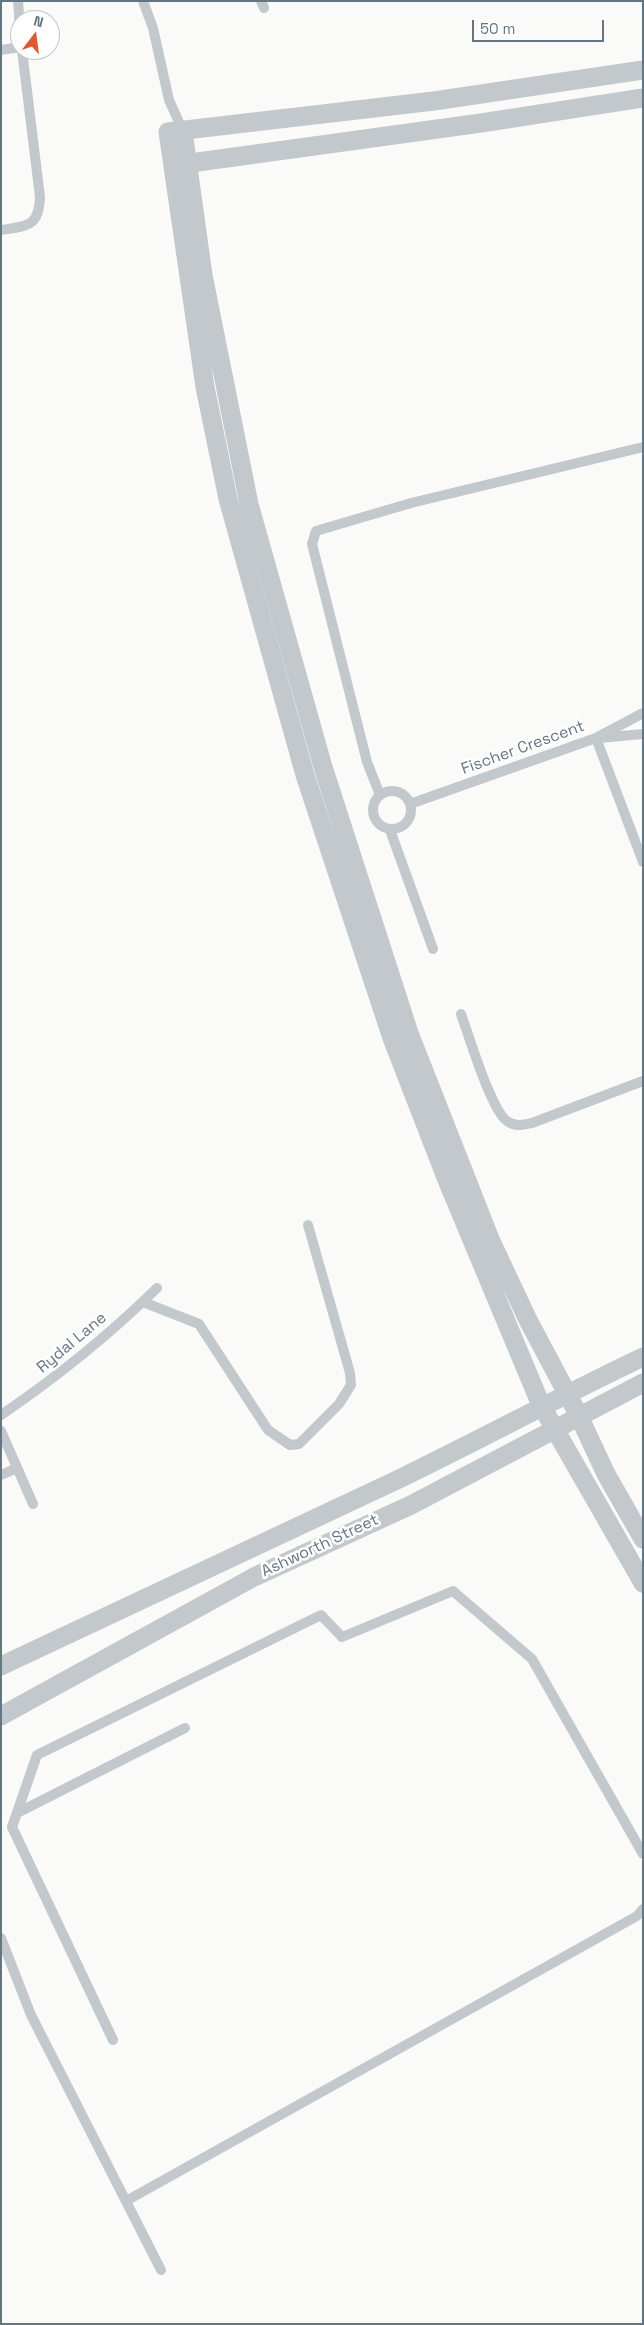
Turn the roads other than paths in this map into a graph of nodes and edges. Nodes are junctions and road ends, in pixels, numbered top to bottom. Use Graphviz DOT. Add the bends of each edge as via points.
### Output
graph roads {
  1 [pos="143,1"];
  2 [pos="22,60"];
  3 [pos="643,70"];
  4 [pos="643,98"];
  5 [pos="169,100"];
  6 [pos="175,131"];
  7 [pos="180,164"];
  8 [pos="1,230"];
  9 [pos="643,446"];
  10 [pos="643,713"];
  11 [pos="643,734"];
  12 [pos="596,738"];
  13 [pos="380,795"];
  14 [pos="410,804"];
  15 [pos="390,830"];
  16 [pos="643,862"];
  17 [pos="433,949"];
  18 [pos="461,1014"];
  19 [pos="643,1081"];
  20 [pos="308,1226"];
  21 [pos="157,1288"];
  22 [pos="143,1302"];
  23 [pos="643,1357"];
  24 [pos="643,1383"];
  25 [pos="567,1394"];
  26 [pos="541,1406"];
  27 [pos="1,1415"];
  28 [pos="579,1416"];
  29 [pos="554,1430"];
  30 [pos="1,1431"];
  31 [pos="17,1468"];
  32 [pos="1,1474"];
  33 [pos="33,1504"];
  34 [pos="643,1539"];
  35 [pos="643,1583"];
  36 [pos="1,1666"];
  37 [pos="1,1716"];
  38 [pos="185,1728"];
  39 [pos="17,1813"];
  40 [pos="643,1854"];
  41 [pos="643,1909"];
  42 [pos="1,1938"];
  43 [pos="113,2040"];
  44 [pos="126,2201"];
  45 [pos="161,2270"];
  1 -- 5 [label="lane" via="153,28"];
  2 -- 8 [label="lane" via="39,190 39,213 25,226"];
  3 -- 6 [label="street" via="434,101"];
  4 -- 7 [label="street"];
  5 -- 6 [label="lane"];
  5 -- 6 [label="lane"];
  6 -- 7 [label="street"];
  7 -- 25 [label="street" via="249,504 323,767 409,1033 490,1239"];
  7 -- 26 [label="street" via="205,387 228,499 305,775 392,1038"];
  9 -- 13 [label="lane" via="411,503 316,531 312,544 367,762"];
  10 -- 12 [label="lane, Fischer Crescent"];
  11 -- 12 [label="lane"];
  12 -- 14 [label="lane, Fischer Crescent"];
  12 -- 16 [label="lane"];
  13 -- 14 [label="lane" via="394,791"];
  13 -- 15 [label="lane" via="375,801 373,816"];
  14 -- 15 [label="lane" via="411,811 405,825"];
  15 -- 17 [label="lane"];
  18 -- 19 [label="lane" via="498,1112 512,1124 532,1123"];
  20 -- 22 [label="lane" via="351,1385 339,1404 299,1444 290,1445 268,1430 199,1324"];
  21 -- 22 [label="lane, Rydal Lane"];
  22 -- 27 [label="lane, Rydal Lane" via="46,1384"];
  23 -- 25 [label="street, Ashworth Street"];
  24 -- 28 [label="street, Ashworth Street"];
  25 -- 26 [label="street, Ashworth Street"];
  25 -- 28 [label="street"];
  26 -- 29 [label="street"];
  26 -- 36 [label="street, Ashworth Street" via="399,1478"];
  28 -- 29 [label="street, Ashworth Street"];
  28 -- 34 [label="street" via="606,1474"];
  29 -- 35 [label="street"];
  29 -- 37 [label="street, Ashworth Street" via="411,1505 254,1577"];
  30 -- 31 [label="lane"];
  31 -- 32 [label="lane"];
  31 -- 33 [label="lane"];
  38 -- 39 [label="lane"];
  39 -- 40 [label="lane" via="38,1755 321,1615 342,1637 453,1591 532,1659"];
  39 -- 43 [label="lane" via="12,1827"];
  41 -- 44 [label="lane" via="637,1916"];
  42 -- 44 [label="lane" via="31,2016"];
  44 -- 45 [label="lane"];
}
